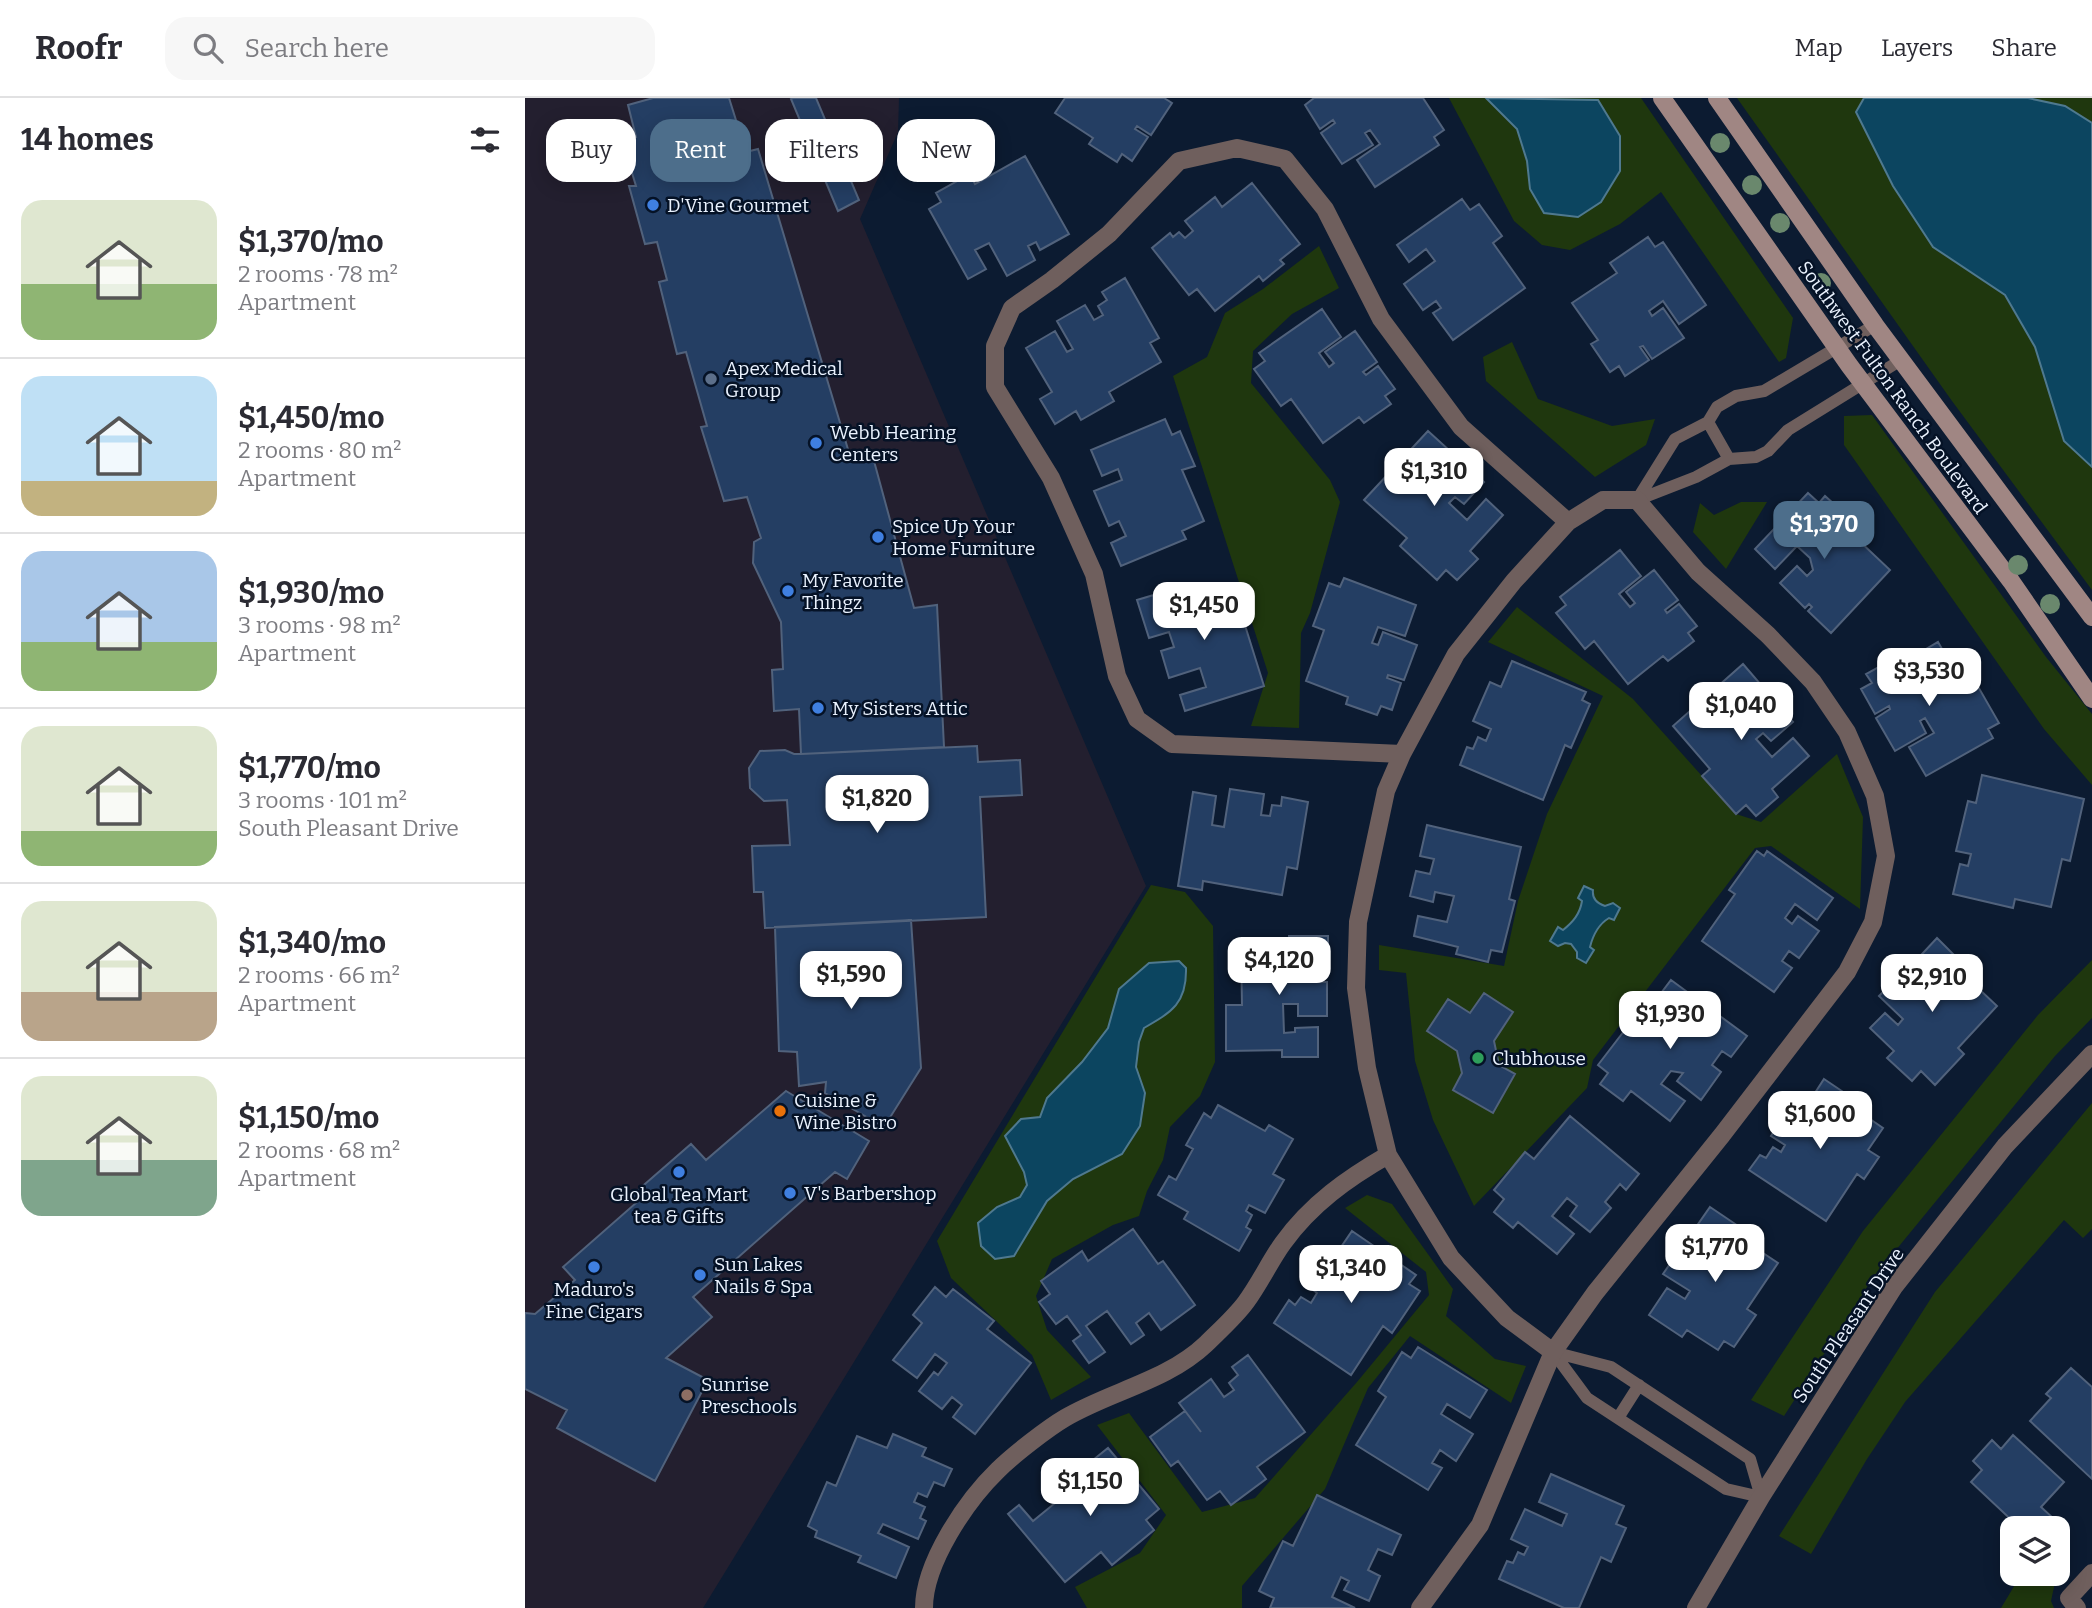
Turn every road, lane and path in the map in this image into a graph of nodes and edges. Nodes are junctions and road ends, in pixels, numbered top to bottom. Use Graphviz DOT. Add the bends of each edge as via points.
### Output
graph roads {
  1 [pos="1663,98"];
  2 [pos="1717,98"];
  3 [pos="1875,325"];
  4 [pos="1836,348"];
  5 [pos="1901,360"];
  6 [pos="1863,384"];
  7 [pos="1708,422"];
  8 [pos="1729,458"];
  9 [pos="1637,500"];
  10 [pos="1568,522"];
  11 [pos="2092,617"];
  12 [pos="2092,699"];
  13 [pos="1402,754"];
  14 [pos="2092,1054"];
  15 [pos="1388,1155"];
  16 [pos="1553,1352"];
  17 [pos="1639,1385"];
  18 [pos="1618,1418"];
  19 [pos="1762,1497"];
  20 [pos="2092,1573"];
  21 [pos="2073,1603"];
  22 [pos="924,1608"];
  23 [pos="1420,1608"];
  24 [pos="1696,1608"];
  1 -- 4 [label="street, Southwest Fulton Ranch Boulevard"];
  2 -- 3 [label="street, Southwest Fulton Ranch Boulevard"];
  3 -- 4 [label="lane"];
  3 -- 5 [label="street, Southwest Fulton Ranch Boulevard"];
  4 -- 6 [label="street, Southwest Fulton Ranch Boulevard"];
  4 -- 7 [label="lane" via="1764,391 1736,396 1717,407"];
  5 -- 6 [label="lane"];
  5 -- 11 [label="street, Southwest Fulton Ranch Boulevard"];
  6 -- 8 [label="lane" via="1788,430 1768,451 1756,457"];
  6 -- 12 [label="street, Southwest Fulton Ranch Boulevard" via="2011,581"];
  7 -- 8 [label="lane"];
  7 -- 9 [label="lane" via="1675,439"];
  8 -- 9 [label="lane" via="1696,477"];
  9 -- 10 [label="street" via="1602,500"];
  9 -- 16 [label="street" via="1697,572 1813,682 1847,732 1875,796 1886,856 1873,922 1847,972"];
  10 -- 13 [label="street" via="1456,654"];
  10 -- 13 [label="street" via="1461,428 1381,319 1325,209 1285,159 1237,148 1179,161 1109,234 1012,308 995,346 995,387 1051,478 1094,574 1117,676 1137,719 1172,744"];
  13 -- 15 [label="street" via="1386,791 1358,922 1356,988 1367,1068"];
  14 -- 19 [label="street, South Pleasant Drive" via="2005,1146 1894,1287"];
  15 -- 16 [label="street" via="1451,1258 1507,1318"];
  15 -- 22 [label="street" via="1323,1198 1284,1242 1246,1302 1203,1346 1162,1375 1064,1418 998,1470 958,1518 931,1572"];
  16 -- 17 [label="lane" via="1611,1367"];
  16 -- 18 [label="lane" via="1587,1398"];
  16 -- 23 [label="street" via="1480,1525"];
  17 -- 18 [label="lane"];
  17 -- 19 [label="lane" via="1750,1459"];
  18 -- 19 [label="lane" via="1726,1489"];
  19 -- 24 [label="street, South Pleasant Drive"];
  20 -- 21 [label="street"];
}
